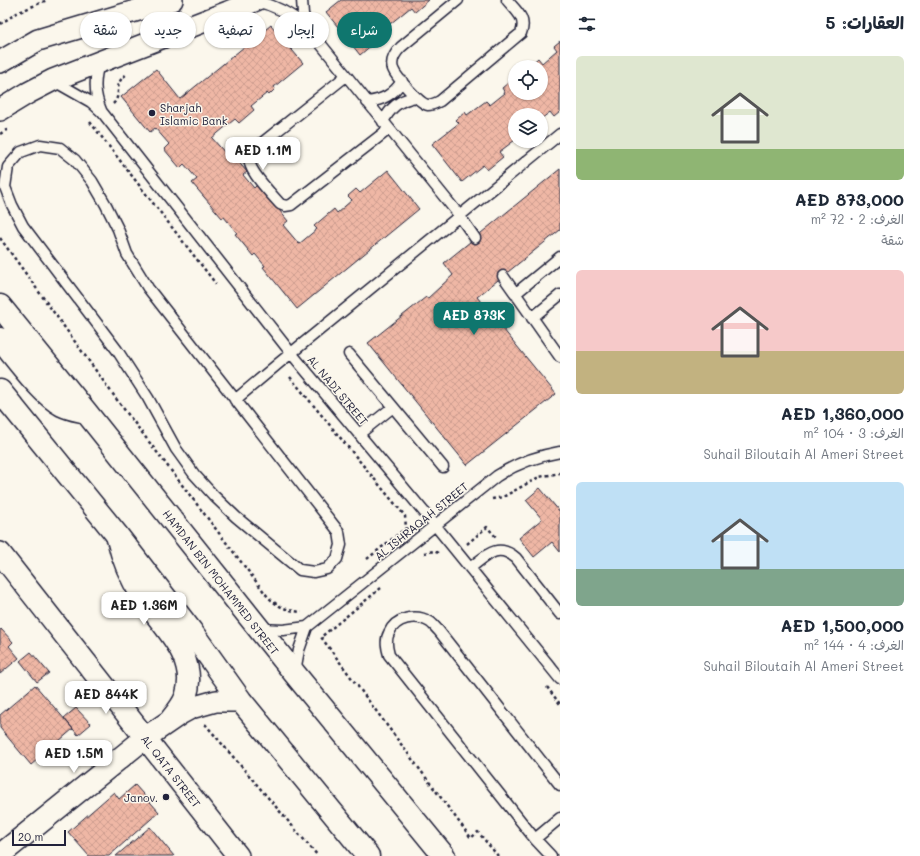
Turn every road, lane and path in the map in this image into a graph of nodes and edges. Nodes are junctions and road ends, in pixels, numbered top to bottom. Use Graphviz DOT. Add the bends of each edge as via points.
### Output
graph roads {
  1 [pos="46,0"];
  2 [pos="172,0"];
  3 [pos="255,0"];
  4 [pos="302,0"];
  5 [pos="458,0"];
  6 [pos="507,0"];
  7 [pos="286,12"];
  8 [pos="304,12"];
  9 [pos="0,24"];
  10 [pos="324,48"];
  11 [pos="0,62"];
  12 [pos="99,63"];
  13 [pos="129,72"];
  14 [pos="346,76"];
  15 [pos="53,80"];
  16 [pos="402,81"];
  17 [pos="415,97"];
  18 [pos="367,102"];
  19 [pos="102,112"];
  20 [pos="86,117"];
  21 [pos="6,118"];
  22 [pos="386,125"];
  23 [pos="0,134"];
  24 [pos="560,134"];
  25 [pos="459,216"];
  26 [pos="0,238"];
  27 [pos="475,238"];
  28 [pos="560,257"];
  29 [pos="502,276"];
  30 [pos="515,294"];
  31 [pos="560,295"];
  32 [pos="0,306"];
  33 [pos="532,318"];
  34 [pos="0,339"];
  35 [pos="291,353"];
  36 [pos="349,354"];
  37 [pos="560,357"];
  38 [pos="0,391"];
  39 [pos="235,400"];
  40 [pos="393,407"];
  41 [pos="86,412"];
  42 [pos="359,434"];
  43 [pos="560,452"];
  44 [pos="443,467"];
  45 [pos="560,473"];
  46 [pos="474,493"];
  47 [pos="435,525"];
  48 [pos="117,535"];
  49 [pos="0,553"];
  50 [pos="440,554"];
  51 [pos="419,557"];
  52 [pos="470,568"];
  53 [pos="382,587"];
  54 [pos="302,612"];
  55 [pos="560,614"];
  56 [pos="307,627"];
  57 [pos="258,628"];
  58 [pos="294,674"];
  59 [pos="560,679"];
  60 [pos="543,683"];
  61 [pos="241,701"];
  62 [pos="560,704"];
  63 [pos="192,708"];
  64 [pos="170,721"];
  65 [pos="145,738"];
  66 [pos="560,785"];
  67 [pos="560,818"];
  68 [pos="535,839"];
  69 [pos="0,855"];
  70 [pos="238,856"];
  71 [pos="318,856"];
  72 [pos="368,856"];
  73 [pos="444,856"];
  74 [pos="498,856"];
  75 [pos="551,856"];
  1 -- 9 [label="path"];
  2 -- 11 [label="street" via="38,40"];
  3 -- 7 [label="lane"];
  3 -- 12 [label="street"];
  4 -- 8 [label="lane"];
  5 -- 16 [label="lane" via="395,53 392,61 393,70"];
  6 -- 17 [label="lane" via="522,20 521,34 440,101 427,105"];
  10 -- 14 [label="lane"];
  12 -- 15 [label="street"];
  12 -- 19 [label="lane, AL NADI STREET" via="95,91"];
  13 -- 19 [label="path" via="120,80 115,101"];
  14 -- 18 [label="lane"];
  14 -- 22 [label="lane" via="252,151 249,158 253,172 280,204 292,205"];
  15 -- 19 [label="lane, AL NADI STREET" via="86,99"];
  15 -- 21 [label="street" via="28,93"];
  16 -- 17 [label="lane"];
  16 -- 18 [label="lane" via="391,94"];
  17 -- 22 [label="lane" via="396,105 391,110"];
  18 -- 22 [label="lane"];
  19 -- 20 [label="path" via="90,122"];
  19 -- 35 [label="lane, AL NADI STREET"];
  21 -- 23 [label="path"];
  22 -- 25 [label="lane"];
  24 -- 25 [label="lane"];
  25 -- 27 [label="lane"];
  25 -- 35 [label="lane"];
  26 -- 54 [label="path" via="120,404 268,598 282,608"];
  28 -- 30 [label="lane"];
  29 -- 30 [label="lane"];
  30 -- 33 [label="lane"];
  31 -- 33 [label="lane"];
  32 -- 41 [label="main road, HAMDAN BIN MOHAMMED STREET"];
  33 -- 37 [label="lane"];
  34 -- 41 [label="main road" via="51,398 74,410"];
  35 -- 39 [label="lane"];
  35 -- 42 [label="lane, AL NADI STREET"];
  36 -- 40 [label="lane"];
  38 -- 48 [label="main road"];
  39 -- 39 [label="lane" via="148,288 127,254 106,205 76,160 60,148 40,145 21,152 8,167 5,187 12,205 37,246 117,350 148,398 176,449 194,474 236,517 300,570 314,572 327,568 338,559 341,545 338,532"];
  40 -- 42 [label="lane"];
  40 -- 44 [label="lane"];
  41 -- 57 [label="main road, HAMDAN BIN MOHAMMED STREET"];
  42 -- 47 [label="lane, AL NADI STREET"];
  43 -- 46 [label="lane, AL ISHRAQAH STREET" via="520,463"];
  45 -- 46 [label="path" via="539,477 498,498 488,498"];
  46 -- 47 [label="lane, AL ISHRAQAH STREET"];
  47 -- 52 [label="lane, AL NADI STREET"];
  47 -- 56 [label="lane, AL ISHRAQAH STREET"];
  48 -- 61 [label="main road"];
  48 -- 64 [label="street" via="134,582 183,653 188,667 186,696"];
  49 -- 65 [label="street, AL QATA STREET"];
  50 -- 51 [label="path" via="434,551 425,552"];
  52 -- 55 [label="lane" via="494,552 501,550 510,553"];
  52 -- 59 [label="lane, AL NADI STREET"];
  53 -- 74 [label="path" via="321,637 471,838 478,832"];
  56 -- 57 [label="lane" via="283,630"];
  56 -- 58 [label="lane"];
  57 -- 58 [label="main road, HAMDAN BIN MOHAMMED STREET"];
  58 -- 73 [label="main road, HAMDAN BIN MOHAMMED STREET"];
  60 -- 62 [label="path"];
  61 -- 63 [label="street" via="216,701"];
  61 -- 72 [label="main road"];
  63 -- 64 [label="street"];
  63 -- 71 [label="path"];
  64 -- 65 [label="street"];
  65 -- 69 [label="street"];
  65 -- 70 [label="street, AL QATA STREET"];
  66 -- 68 [label="lane" via="430,622 418,617 406,618 395,624 386,644 389,655"];
  67 -- 68 [label="lane"];
  68 -- 75 [label="lane"];
}
